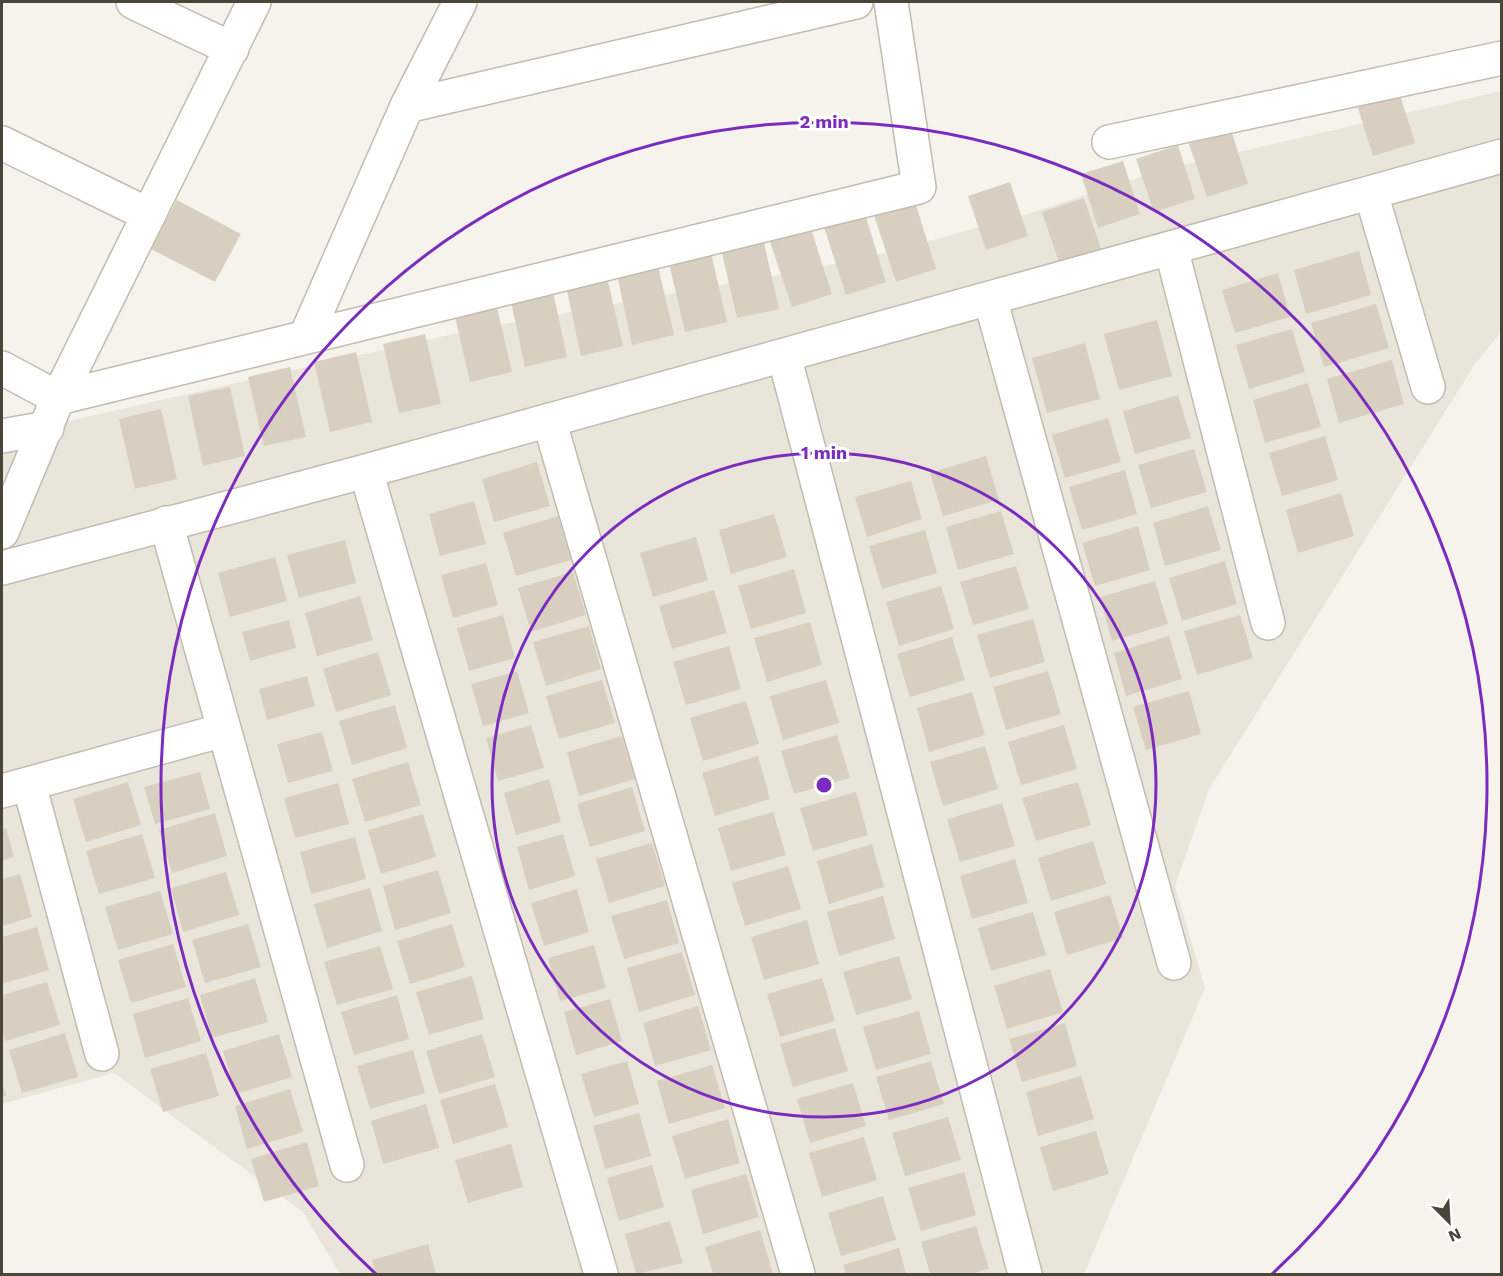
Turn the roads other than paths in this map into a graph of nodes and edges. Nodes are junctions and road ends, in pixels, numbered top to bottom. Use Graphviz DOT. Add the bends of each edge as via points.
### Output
graph roads {
  1 [pos="133,2"];
  2 [pos="254,2"];
  3 [pos="460,2"];
  4 [pos="856,2"];
  5 [pos="891,2"];
  6 [pos="232,49"];
  7 [pos="1502,58"];
  8 [pos="407,106"];
  9 [pos="1109,142"];
  10 [pos="2,143"];
  11 [pos="1502,156"];
  12 [pos="1371,193"];
  13 [pos="149,215"];
  14 [pos="1171,248"];
  15 [pos="990,298"];
  16 [pos="306,336"];
  17 [pos="784,355"];
  18 [pos="2,368"];
  19 [pos="1428,387"];
  20 [pos="58,398"];
  21 [pos="549,420"];
  22 [pos="47,428"];
  23 [pos="2,436"];
  24 [pos="366,471"];
  25 [pos="166,523"];
  26 [pos="2,532"];
  27 [pos="2,568"];
  28 [pos="1268,623"];
  29 [pos="224,730"];
  30 [pos="15,787"];
  31 [pos="1174,963"];
  32 [pos="102,1054"];
  33 [pos="347,1165"];
  34 [pos="598,1274"];
  35 [pos="798,1275"];
  36 [pos="1025,1275"];
  1 -- 6 [label="street"];
  2 -- 6 [label="street"];
  3 -- 8 [label="street"];
  4 -- 8 [label="street"];
  5 -- 16 [label="street" via="919,187"];
  6 -- 13 [label="street"];
  7 -- 9 [label="street"];
  8 -- 16 [label="street"];
  10 -- 13 [label="street"];
  11 -- 12 [label="street"];
  12 -- 14 [label="street"];
  12 -- 19 [label="street"];
  13 -- 20 [label="street"];
  14 -- 15 [label="street"];
  14 -- 28 [label="street"];
  15 -- 17 [label="street"];
  15 -- 31 [label="street"];
  16 -- 20 [label="street"];
  17 -- 21 [label="street"];
  17 -- 36 [label="street"];
  18 -- 20 [label="street"];
  20 -- 22 [label="street"];
  21 -- 24 [label="street"];
  21 -- 35 [label="street"];
  22 -- 23 [label="street"];
  22 -- 26 [label="street"];
  24 -- 25 [label="street"];
  24 -- 34 [label="street"];
  25 -- 27 [label="street"];
  25 -- 29 [label="street"];
  29 -- 30 [label="street"];
  29 -- 33 [label="street"];
  30 -- 32 [label="street"];
}
